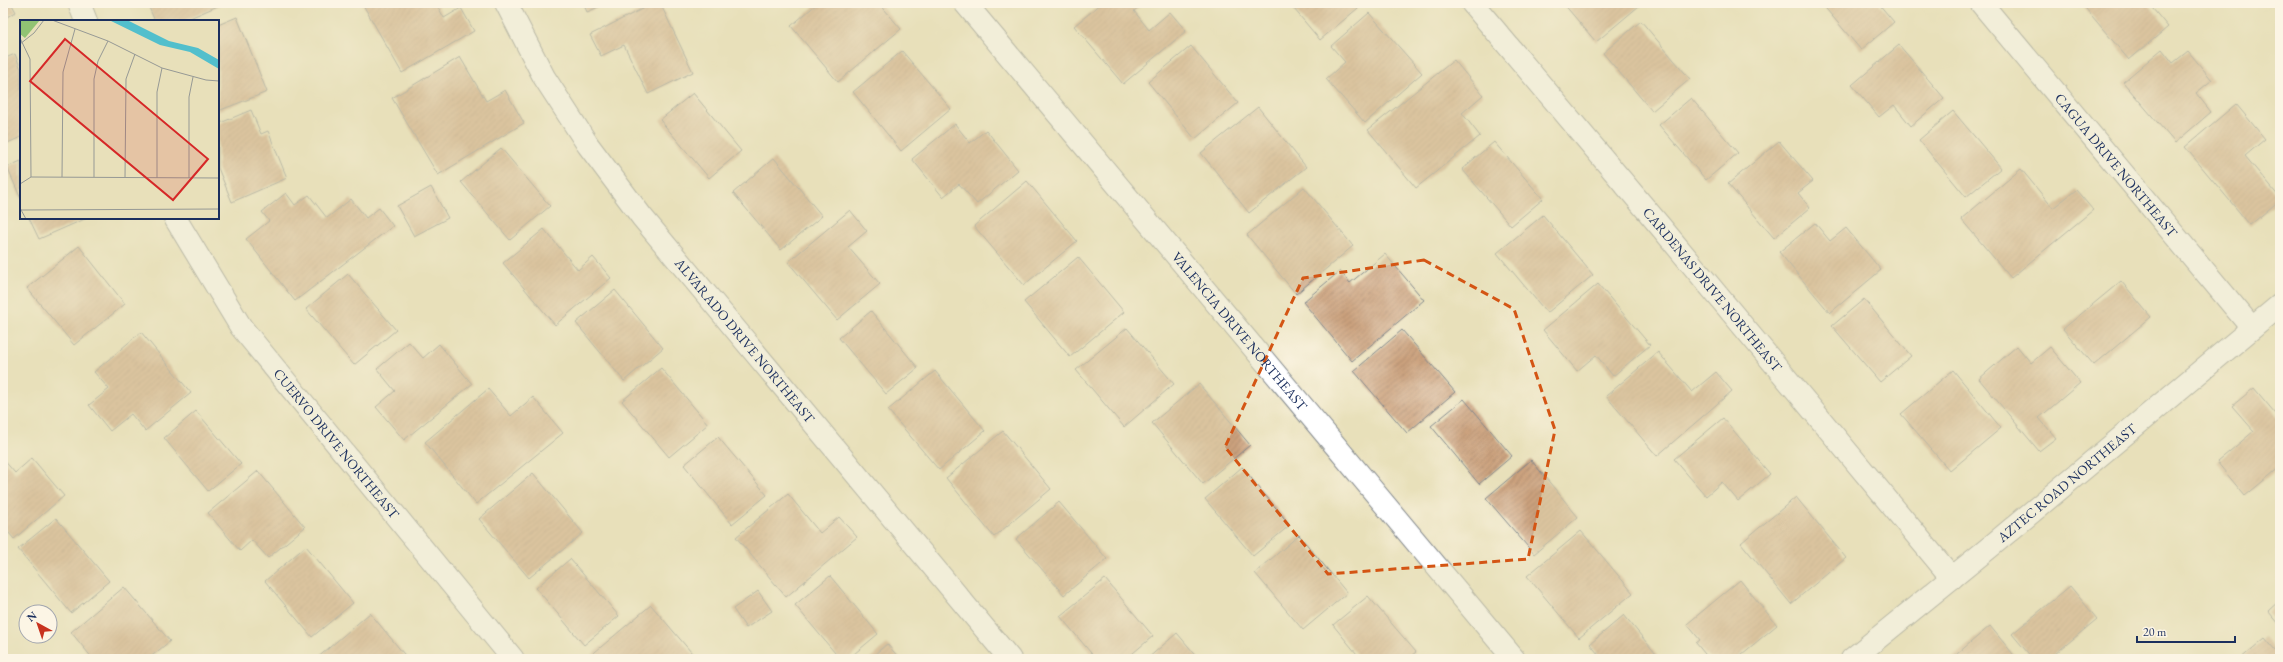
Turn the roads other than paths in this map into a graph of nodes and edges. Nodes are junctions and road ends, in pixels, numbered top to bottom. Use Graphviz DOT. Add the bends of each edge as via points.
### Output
graph roads {
  1 [pos="79,3"];
  2 [pos="506,3"];
  3 [pos="965,3"];
  4 [pos="1472,3"];
  5 [pos="1981,3"];
  6 [pos="86,20"];
  7 [pos="176,219"];
  8 [pos="2280,304"];
  9 [pos="2252,328"];
  10 [pos="1952,578"];
  11 [pos="513,659"];
  12 [pos="1010,659"];
  13 [pos="1514,659"];
  14 [pos="1852,659"];
  1 -- 6 [label="street"];
  2 -- 12 [label="street, ALVARADO DRIVE NORTHEAST" via="544,77 588,146 642,217"];
  3 -- 13 [label="street, VALENCIA DRIVE NORTHEAST"];
  4 -- 10 [label="street, CARDENAS DRIVE NORTHEAST" via="1666,232"];
  5 -- 9 [label="street, CAGUA DRIVE NORTHEAST"];
  7 -- 11 [label="street, CUERVO DRIVE NORTHEAST" via="241,327"];
  8 -- 9 [label="street, AZTEC ROAD NORTHEAST"];
  9 -- 10 [label="street, AZTEC ROAD NORTHEAST"];
  10 -- 14 [label="street, AZTEC ROAD NORTHEAST"];
}
